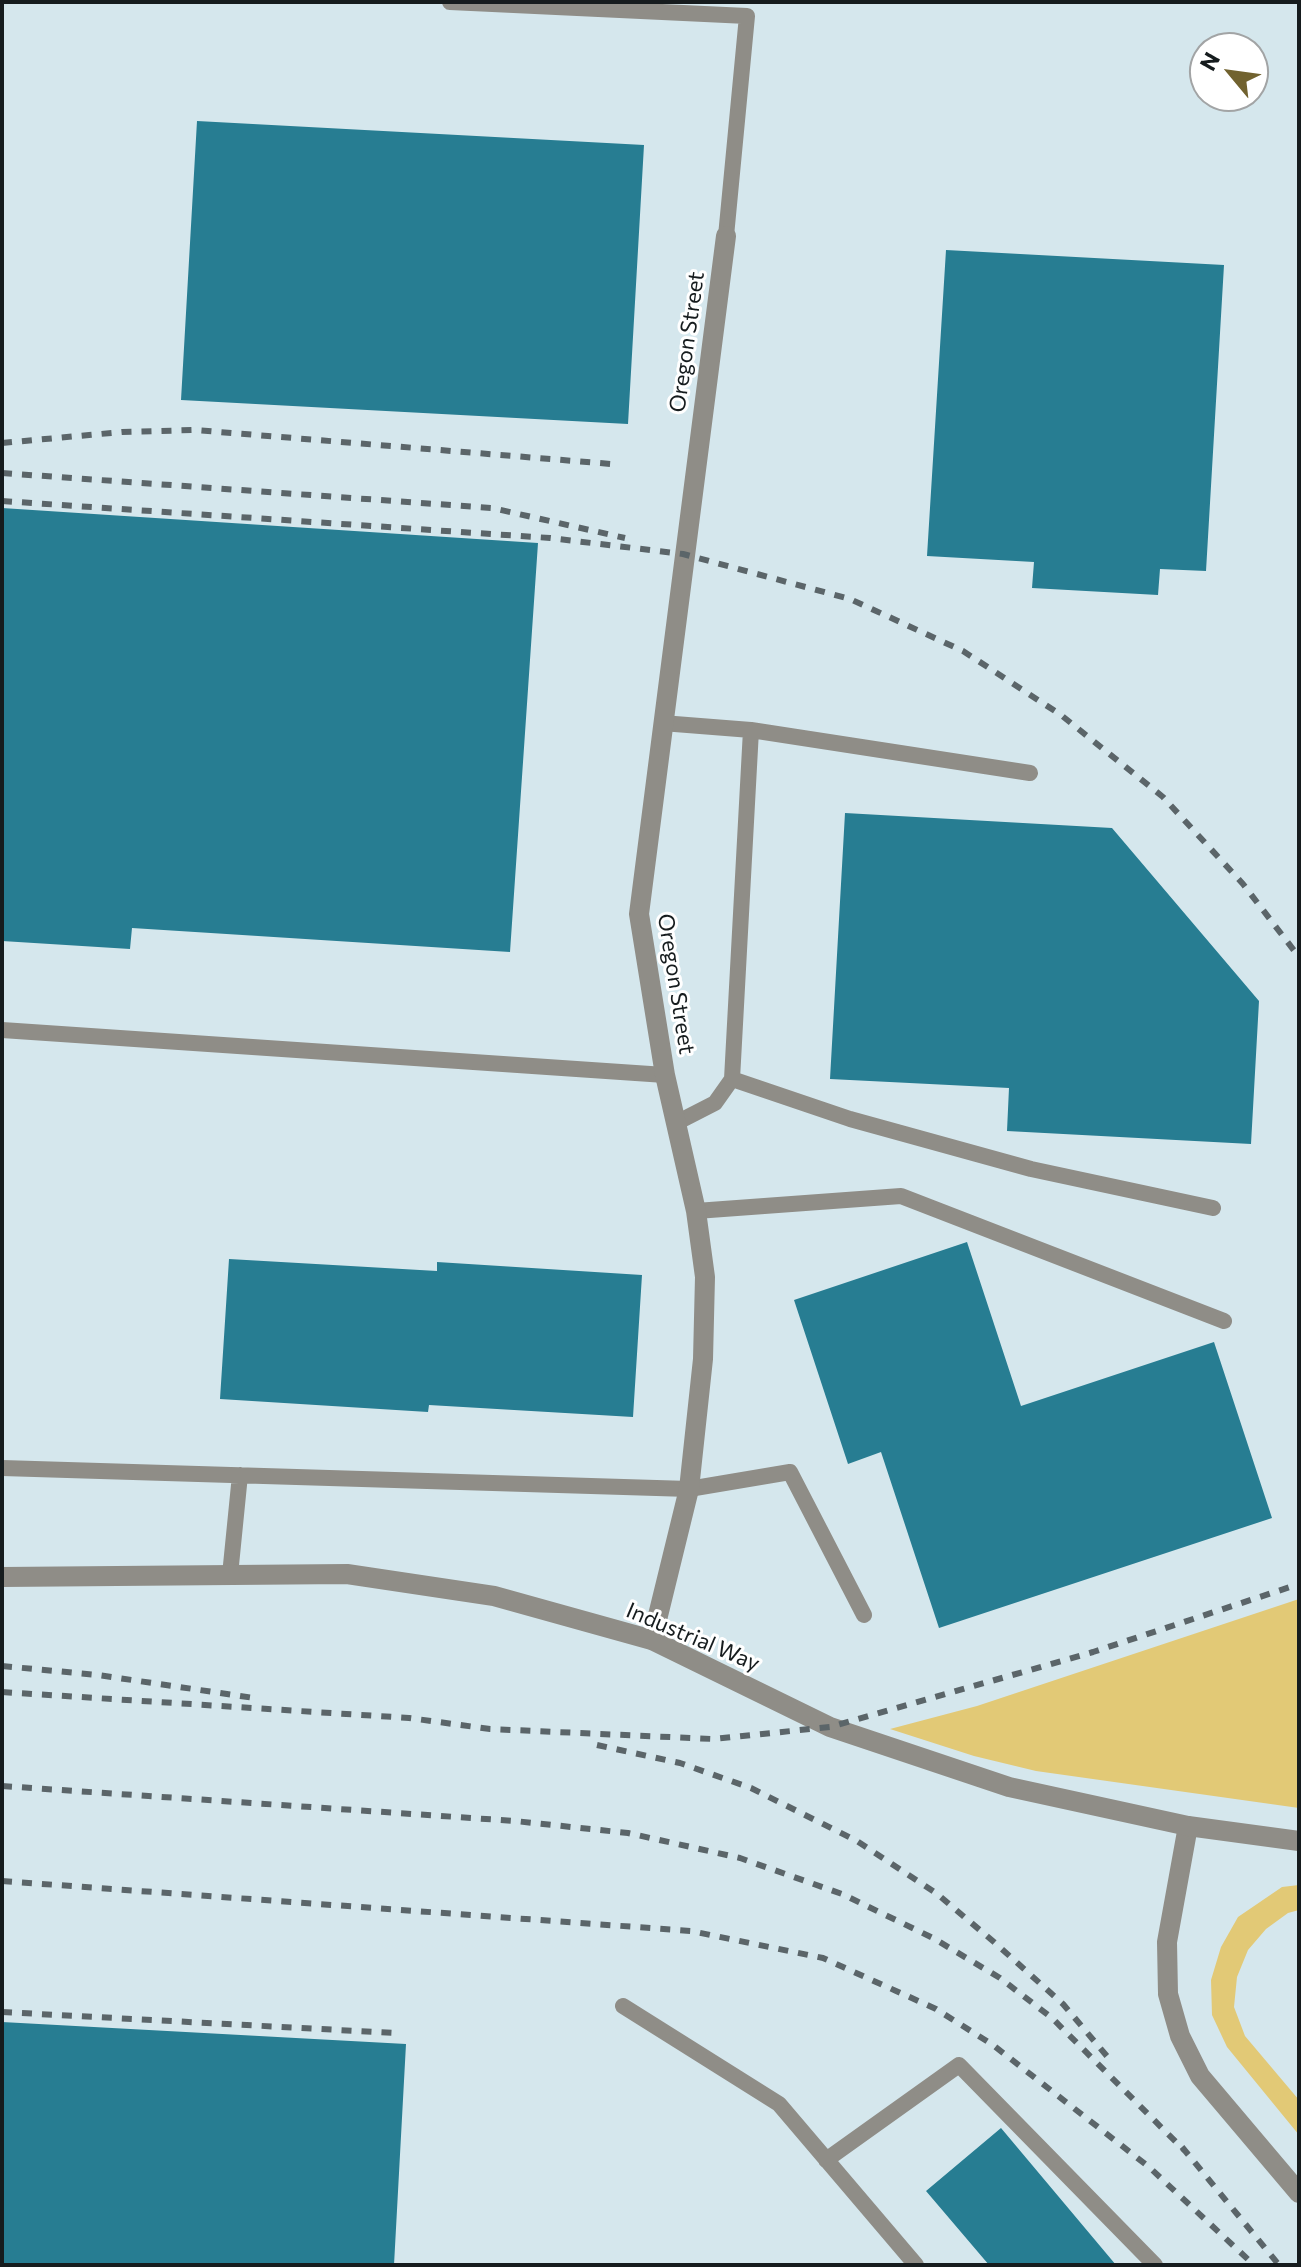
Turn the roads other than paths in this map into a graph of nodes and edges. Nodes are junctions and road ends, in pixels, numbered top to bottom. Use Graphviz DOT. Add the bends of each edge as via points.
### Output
graph roads {
  1 [pos="450,2"];
  2 [pos="726,236"];
  3 [pos="662,723"];
  4 [pos="751,730"];
  5 [pos="1030,773"];
  6 [pos="2,1030"];
  7 [pos="665,1075"];
  8 [pos="732,1079"];
  9 [pos="676,1123"];
  10 [pos="1213,1208"];
  11 [pos="696,1211"];
  12 [pos="1224,1321"];
  13 [pos="2,1468"];
  14 [pos="240,1475"];
  15 [pos="689,1489"];
  16 [pos="230,1575"];
  17 [pos="2,1577"];
  18 [pos="864,1615"];
  19 [pos="652,1640"];
  20 [pos="1188,1826"];
  21 [pos="1299,1841"];
  22 [pos="623,2006"];
  23 [pos="826,2160"];
  24 [pos="1299,2193"];
  25 [pos="902,2257"];
  26 [pos="916,2265"];
  27 [pos="1155,2265"];
  1 -- 2 [label="lane" via="747,16"];
  2 -- 3 [label="street, Oregon Street"];
  3 -- 4 [label="lane"];
  3 -- 7 [label="street, Oregon Street" via="639,914"];
  4 -- 5 [label="lane"];
  4 -- 8 [label="lane"];
  6 -- 7 [label="lane"];
  7 -- 9 [label="street, Oregon Street"];
  8 -- 9 [label="lane" via="715,1103"];
  8 -- 10 [label="lane" via="850,1119 1031,1169"];
  9 -- 11 [label="street, Oregon Street"];
  11 -- 12 [label="lane" via="901,1196"];
  11 -- 15 [label="street, Oregon Street" via="705,1277 703,1359"];
  13 -- 14 [label="lane"];
  14 -- 15 [label="lane"];
  14 -- 16 [label="lane"];
  15 -- 18 [label="lane" via="790,1472"];
  15 -- 19 [label="street, Oregon Street"];
  16 -- 17 [label="street, Industrial Way"];
  16 -- 19 [label="street, Industrial Way" via="347,1574 494,1596"];
  19 -- 20 [label="street, Industrial Way" via="845,1732 1009,1787"];
  20 -- 21 [label="street, Industrial Way"];
  20 -- 24 [label="street" via="1167,1942 1168,1994 1180,2036 1200,2076"];
  22 -- 23 [label="lane" via="779,2104"];
  23 -- 25 [label="lane"];
  23 -- 27 [label="lane" via="959,2065"];
  25 -- 26 [label="lane"];
}
